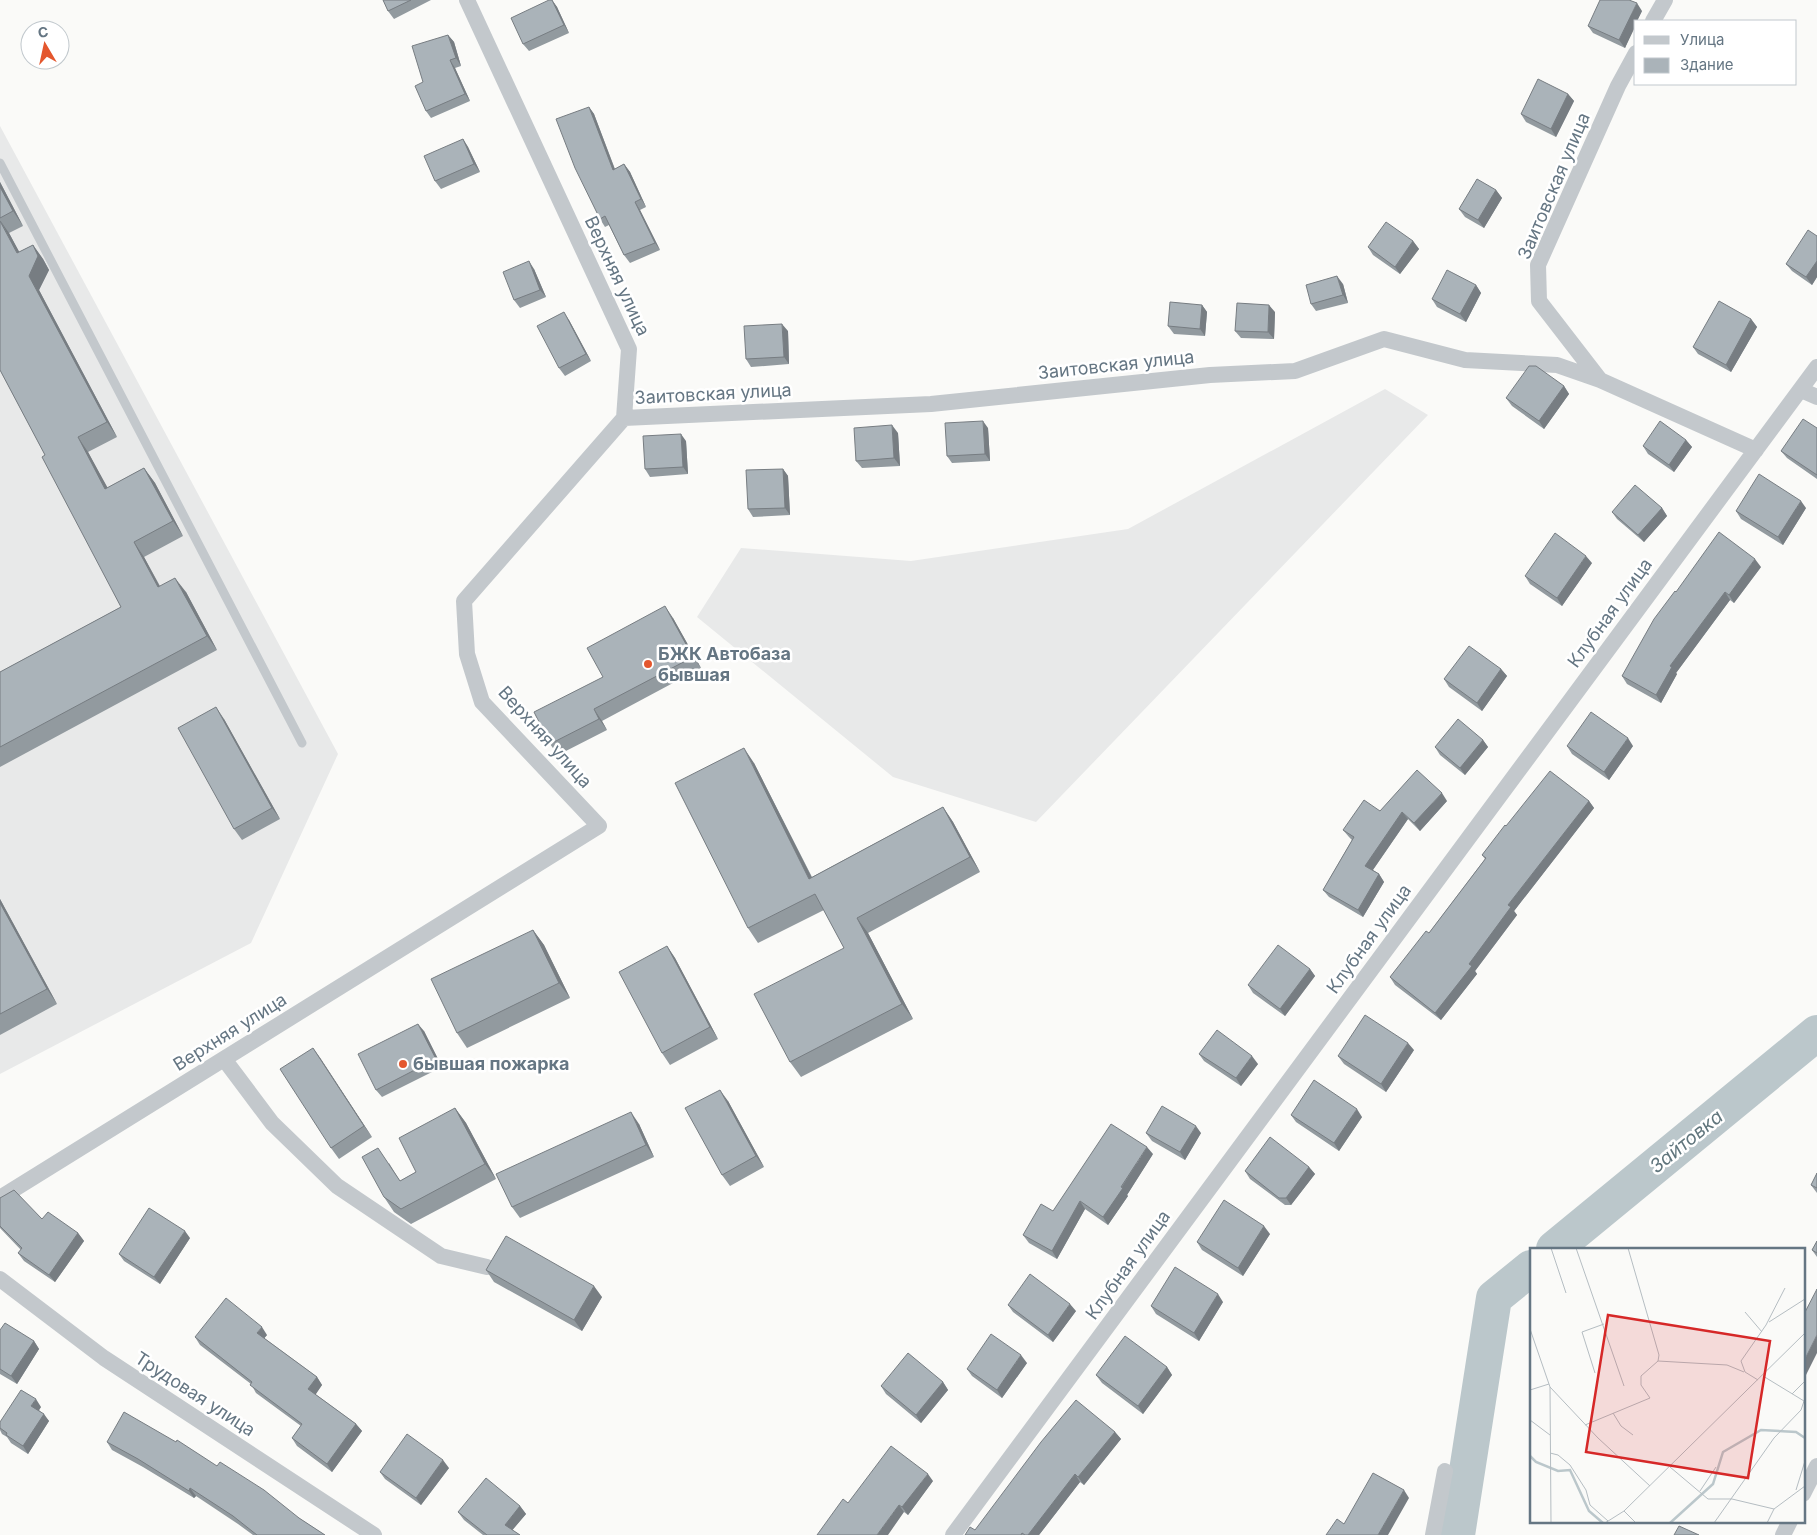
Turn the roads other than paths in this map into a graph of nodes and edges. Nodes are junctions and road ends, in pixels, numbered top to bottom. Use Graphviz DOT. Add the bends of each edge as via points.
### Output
graph roads {
  1 [pos="467,0"];
  2 [pos="1665,0"];
  3 [pos="1654,20"];
  4 [pos="1634,57"];
  5 [pos="0,163"];
  6 [pos="1817,367"];
  7 [pos="1600,380"];
  8 [pos="1800,390"];
  9 [pos="1817,397"];
  10 [pos="624,418"];
  11 [pos="1756,450"];
  12 [pos="302,744"];
  13 [pos="224,1059"];
  14 [pos="0,1198"];
  15 [pos="487,1267"];
  16 [pos="0,1279"];
  17 [pos="1817,1466"];
  18 [pos="1445,1471"];
  19 [pos="1804,1492"];
  20 [pos="1790,1522"];
  21 [pos="374,1535"];
  22 [pos="953,1535"];
  23 [pos="1433,1535"];
  24 [pos="1783,1535"];
  1 -- 10 [label="street, Верхняя улица" via="629,349"];
  2 -- 3 [label="street"];
  4 -- 7 [label="street, Заитовская улица" via="1538,265 1539,300"];
  5 -- 12 [label="lane"];
  6 -- 8 [label="street, Клубная улица"];
  7 -- 10 [label="street, Заитовская улица" via="1557,364 1465,360 1384,339 1295,371 1210,375 931,404"];
  7 -- 11 [label="street, Заитовская улица"];
  8 -- 9 [label="street"];
  8 -- 11 [label="street, Клубная улица"];
  10 -- 13 [label="street, Верхняя улица" via="464,601 467,654 482,702 599,826"];
  11 -- 22 [label="street, Клубная улица"];
  13 -- 14 [label="street, Верхняя улица"];
  13 -- 15 [label="street" via="272,1123 337,1186 441,1256"];
  16 -- 21 [label="street, Трудовая улица" via="104,1358"];
  17 -- 19 [label="street"];
  18 -- 23 [label="street"];
  20 -- 24 [label="street"];
}
